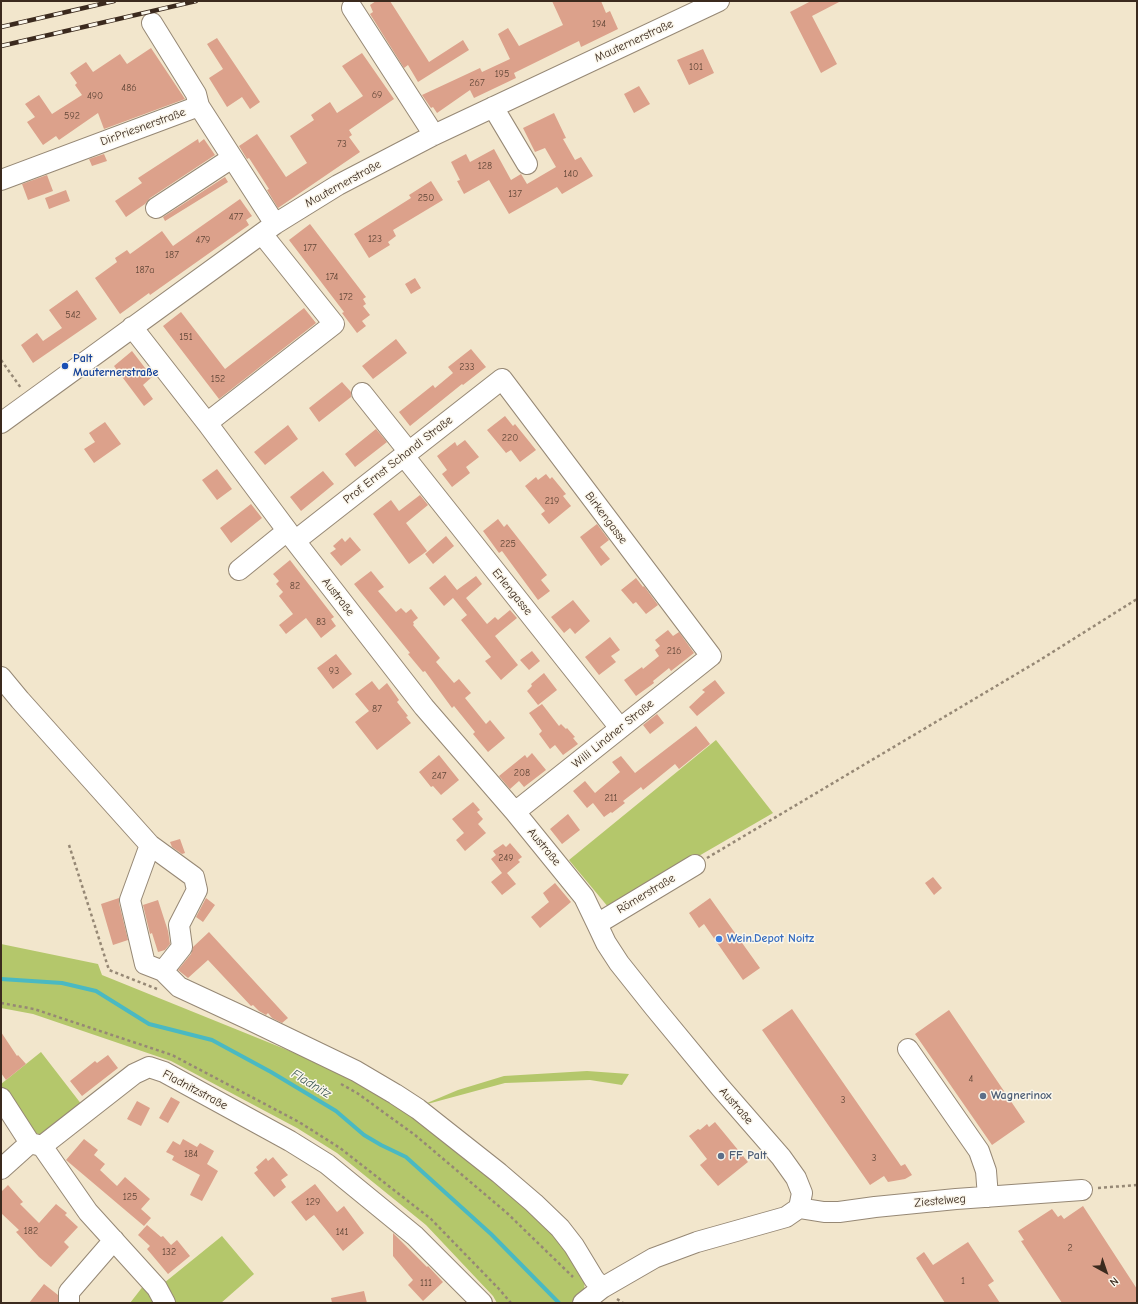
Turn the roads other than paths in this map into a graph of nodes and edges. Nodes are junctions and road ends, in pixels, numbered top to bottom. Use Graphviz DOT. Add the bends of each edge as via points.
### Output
graph roads {
  1 [pos="719,1"];
  2 [pos="352,8"];
  3 [pos="152,23"];
  4 [pos="199,106"];
  5 [pos="493,107"];
  6 [pos="434,135"];
  7 [pos="232,158"];
  8 [pos="527,164"];
  9 [pos="1,180"];
  10 [pos="156,208"];
  11 [pos="268,229"];
  12 [pos="132,327"];
  13 [pos="502,379"];
  14 [pos="362,393"];
  15 [pos="1,423"];
  16 [pos="207,423"];
  17 [pos="406,454"];
  18 [pos="291,536"];
  19 [pos="239,570"];
  20 [pos="711,656"];
  21 [pos="1,676"];
  22 [pos="620,728"];
  23 [pos="515,812"];
  24 [pos="150,845"];
  25 [pos="695,865"];
  26 [pos="597,924"];
  27 [pos="163,971"];
  28 [pos="908,1049"];
  29 [pos="1,1098"];
  30 [pos="36,1144"];
  31 [pos="1,1169"];
  32 [pos="1082,1190"];
  33 [pos="988,1197"];
  34 [pos="799,1208"];
  35 [pos="114,1240"];
  36 [pos="592,1295"];
  37 [pos="68,1303"];
  38 [pos="165,1303"];
  39 [pos="482,1303"];
  1 -- 5 [label="street, Mauternerstraße"];
  2 -- 6 [label="street"];
  3 -- 4 [label="street" via="196,94"];
  4 -- 7 [label="street, Dir.Priesnerstraße"];
  4 -- 9 [label="street, Dir.Priesnerstraße"];
  5 -- 6 [label="street, Mauternerstraße"];
  5 -- 8 [label="street"];
  6 -- 11 [label="street, Mauternerstraße" via="338,185"];
  7 -- 10 [label="street"];
  7 -- 11 [label="street, Dir.Priesnerstraße"];
  11 -- 12 [label="street, Mauternerstraße"];
  11 -- 16 [label="street, Dir.Priesnerstraße" via="334,324"];
  12 -- 15 [label="street, Mauternerstraße"];
  12 -- 16 [label="street, Austraße"];
  13 -- 17 [label="street, Prof. Ernst Schandl Straße"];
  13 -- 20 [label="street, Birkengasse"];
  14 -- 17 [label="street, Erlengasse"];
  16 -- 18 [label="street, Austraße"];
  17 -- 18 [label="street, Prof. Ernst Schandl Straße"];
  17 -- 22 [label="street, Erlengasse"];
  18 -- 19 [label="street, Prof. Ernst Schandl Straße"];
  18 -- 23 [label="street, Austraße" via="424,707"];
  20 -- 22 [label="street, Willi Lindner Straße"];
  21 -- 24 [label="street"];
  22 -- 23 [label="street, Willi Lindner Straße"];
  23 -- 26 [label="street, Austraße" via="584,897"];
  24 -- 27 [label="street" via="130,900 145,964"];
  24 -- 27 [label="street" via="194,877 197,890 180,925 182,947"];
  25 -- 26 [label="street, Römerstraße"];
  26 -- 34 [label="street, Austraße" via="606,943 645,996 796,1178 802,1193"];
  27 -- 36 [label="street" via="179,987 356,1072 412,1105 499,1173 560,1228 594,1279"];
  28 -- 33 [label="street" via="979,1151 986,1171"];
  29 -- 30 [label="street"];
  30 -- 31 [label="street, Fladnitzstraße"];
  30 -- 35 [label="street" via="88,1212"];
  30 -- 39 [label="street, Fladnitzstraße" via="134,1074 149,1067 164,1072 327,1164 415,1236"];
  32 -- 33 [label="street, Ziestelweg"];
  33 -- 34 [label="street, Ziestelweg" via="839,1212"];
  34 -- 36 [label="street" via="786,1217 697,1242 654,1258"];
  35 -- 37 [label="street" via="69,1292"];
  35 -- 38 [label="street" via="157,1288"];
}
